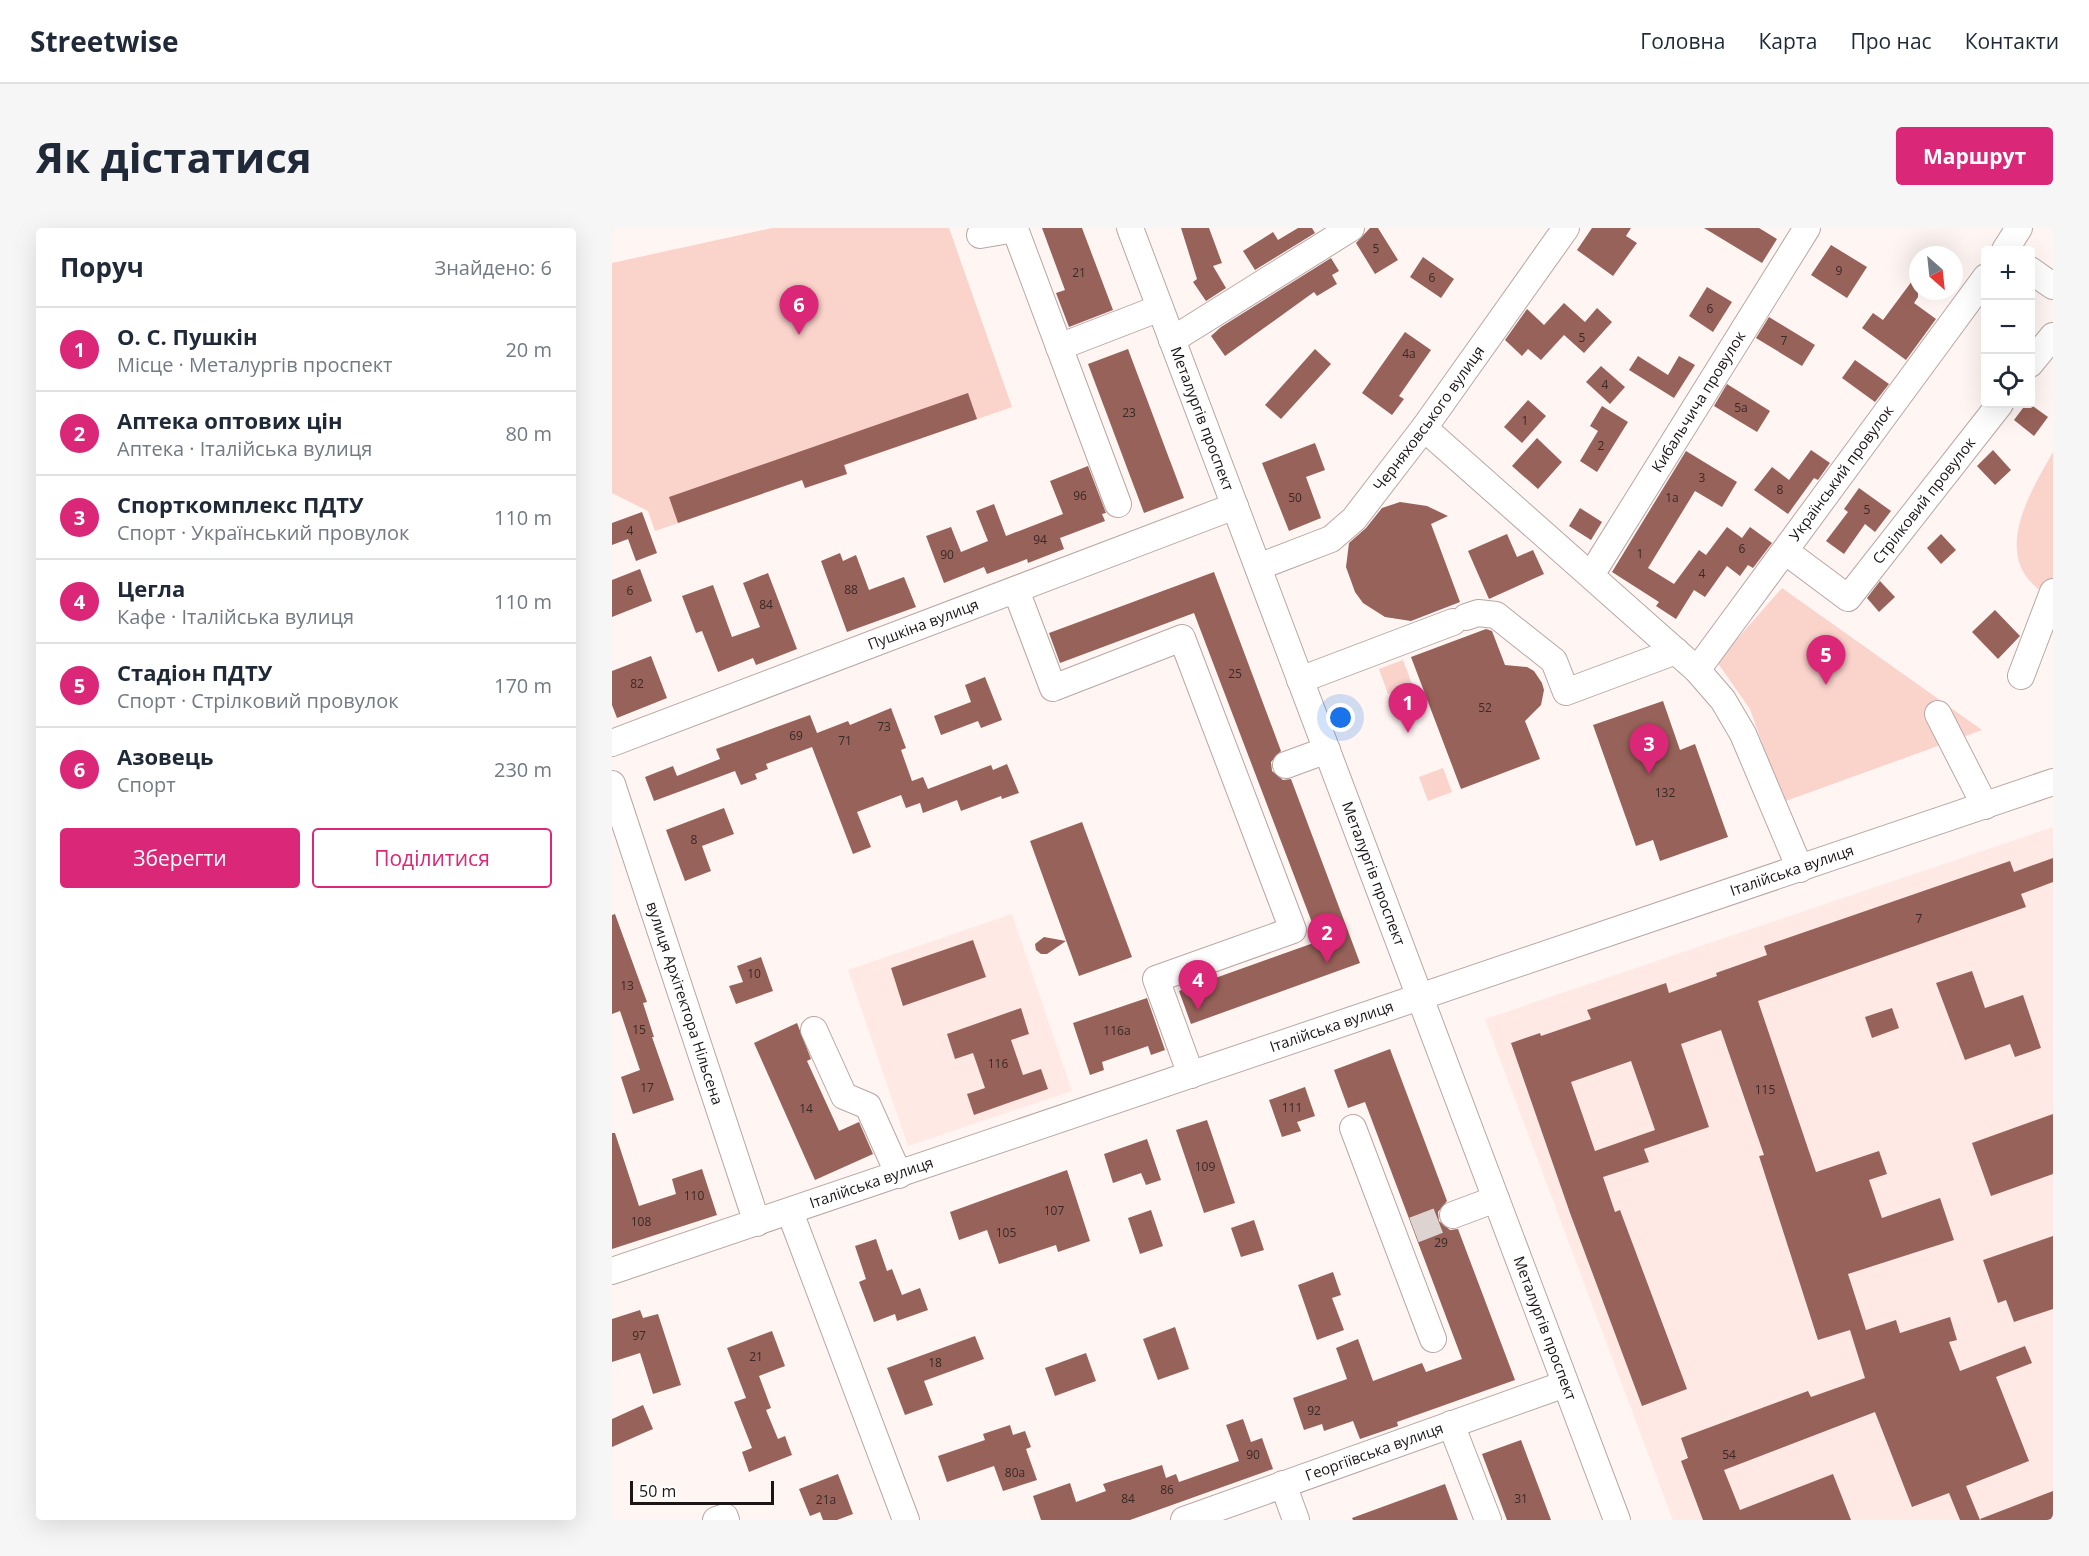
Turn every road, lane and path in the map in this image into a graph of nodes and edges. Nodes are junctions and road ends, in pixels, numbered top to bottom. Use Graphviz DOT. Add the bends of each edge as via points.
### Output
graph roads {
  1 [pos="1130,228"];
  2 [pos="1351,228"];
  3 [pos="1566,228"];
  4 [pos="1807,228"];
  5 [pos="2019,228"];
  6 [pos="980,235"];
  7 [pos="2008,246"];
  8 [pos="2035,273"];
  9 [pos="1981,284"];
  10 [pos="2053,286"];
  11 [pos="1160,308"];
  12 [pos="2053,336"];
  13 [pos="1172,340"];
  14 [pos="1059,347"];
  15 [pos="2035,359"];
  16 [pos="1997,408"];
  17 [pos="1424,428"];
  18 [pos="1118,504"];
  19 [pos="1235,506"];
  20 [pos="1785,551"];
  21 [pos="1258,567"];
  22 [pos="1591,575"];
  23 [pos="1016,590"];
  24 [pos="2053,592"];
  25 [pos="1676,651"];
  26 [pos="1698,670"];
  27 [pos="2021,676"];
  28 [pos="1300,680"];
  29 [pos="1938,714"];
  30 [pos="612,743"];
  31 [pos="1327,750"];
  32 [pos="1287,765"];
  33 [pos="2053,783"];
  34 [pos="612,784"];
  35 [pos="1985,806"];
  36 [pos="1800,869"];
  37 [pos="1420,998"];
  38 [pos="814,1030"];
  39 [pos="1191,1075"];
  40 [pos="1353,1128"];
  41 [pos="899,1175"];
  42 [pos="1496,1199"];
  43 [pos="790,1212"];
  44 [pos="1453,1215"];
  45 [pos="757,1223"];
  46 [pos="612,1271"];
  47 [pos="1433,1339"];
  48 [pos="1565,1384"];
  49 [pos="1451,1424"];
  50 [pos="1283,1484"];
  51 [pos="716,1520"];
  52 [pos="726,1520"];
  53 [pos="906,1520"];
  54 [pos="1184,1520"];
  55 [pos="1296,1520"];
  56 [pos="1488,1520"];
  57 [pos="1617,1520"];
  1 -- 11 [label="street, Металургів проспект"];
  2 -- 13 [label="street"];
  3 -- 17 [label="street, Черняховського вулиця"];
  4 -- 22 [label="street, Кибальчича провулок"];
  5 -- 7 [label="street"];
  6 -- 14 [label="street" via="1015,229"];
  8 -- 10 [label="street"];
  9 -- 20 [label="street, Український провулок"];
  11 -- 13 [label="street, Металургів проспект"];
  11 -- 14 [label="street"];
  12 -- 15 [label="street"];
  13 -- 19 [label="street, Металургів проспект"];
  14 -- 18 [label="street"];
  16 -- 20 [label="street, Стрілковий провулок" via="1848,598"];
  17 -- 21 [label="street, Черняховського вулиця" via="1340,533"];
  17 -- 22 [label="street"];
  19 -- 21 [label="street, Металургів проспект"];
  19 -- 23 [label="street, Пушкіна вулиця"];
  20 -- 26 [label="street, Український провулок"];
  21 -- 28 [label="street, Металургів проспект"];
  22 -- 25 [label="street"];
  23 -- 30 [label="street, Пушкіна вулиця"];
  23 -- 39 [label="street" via="1053,688 1182,638 1293,930 1156,979"];
  24 -- 27 [label="street"];
  25 -- 26 [label="street"];
  25 -- 28 [label="street" via="1566,692 1554,661 1496,615 1478,613"];
  26 -- 36 [label="street" via="1723,700 1743,734"];
  28 -- 31 [label="street, Металургів проспект"];
  29 -- 35 [label="street"];
  31 -- 32 [label="street"];
  31 -- 37 [label="street, Металургів проспект"];
  33 -- 35 [label="street, Італійська вулиця"];
  34 -- 45 [label="street, вулиця Архітектора Нільсена"];
  35 -- 36 [label="street, Італійська вулиця"];
  36 -- 37 [label="street, Італійська вулиця"];
  37 -- 39 [label="street, Італійська вулиця"];
  37 -- 42 [label="street, Металургів проспект"];
  38 -- 41 [label="street" via="844,1096 868,1106"];
  39 -- 41 [label="street, Італійська вулиця"];
  40 -- 47 [label="street" via="1404,1234"];
  41 -- 43 [label="street, Італійська вулиця"];
  42 -- 44 [label="street"];
  42 -- 48 [label="street, Металургів проспект"];
  43 -- 45 [label="street, Італійська вулиця"];
  43 -- 53 [label="street"];
  45 -- 46 [label="street, Італійська вулиця"];
  48 -- 49 [label="street, Георгіївська вулиця"];
  48 -- 57 [label="street, Металургів проспект"];
  49 -- 50 [label="street, Георгіївська вулиця"];
  49 -- 56 [label="street"];
  50 -- 54 [label="street, Георгіївська вулиця"];
  50 -- 55 [label="street"];
  51 -- 52 [label="street"];
}
